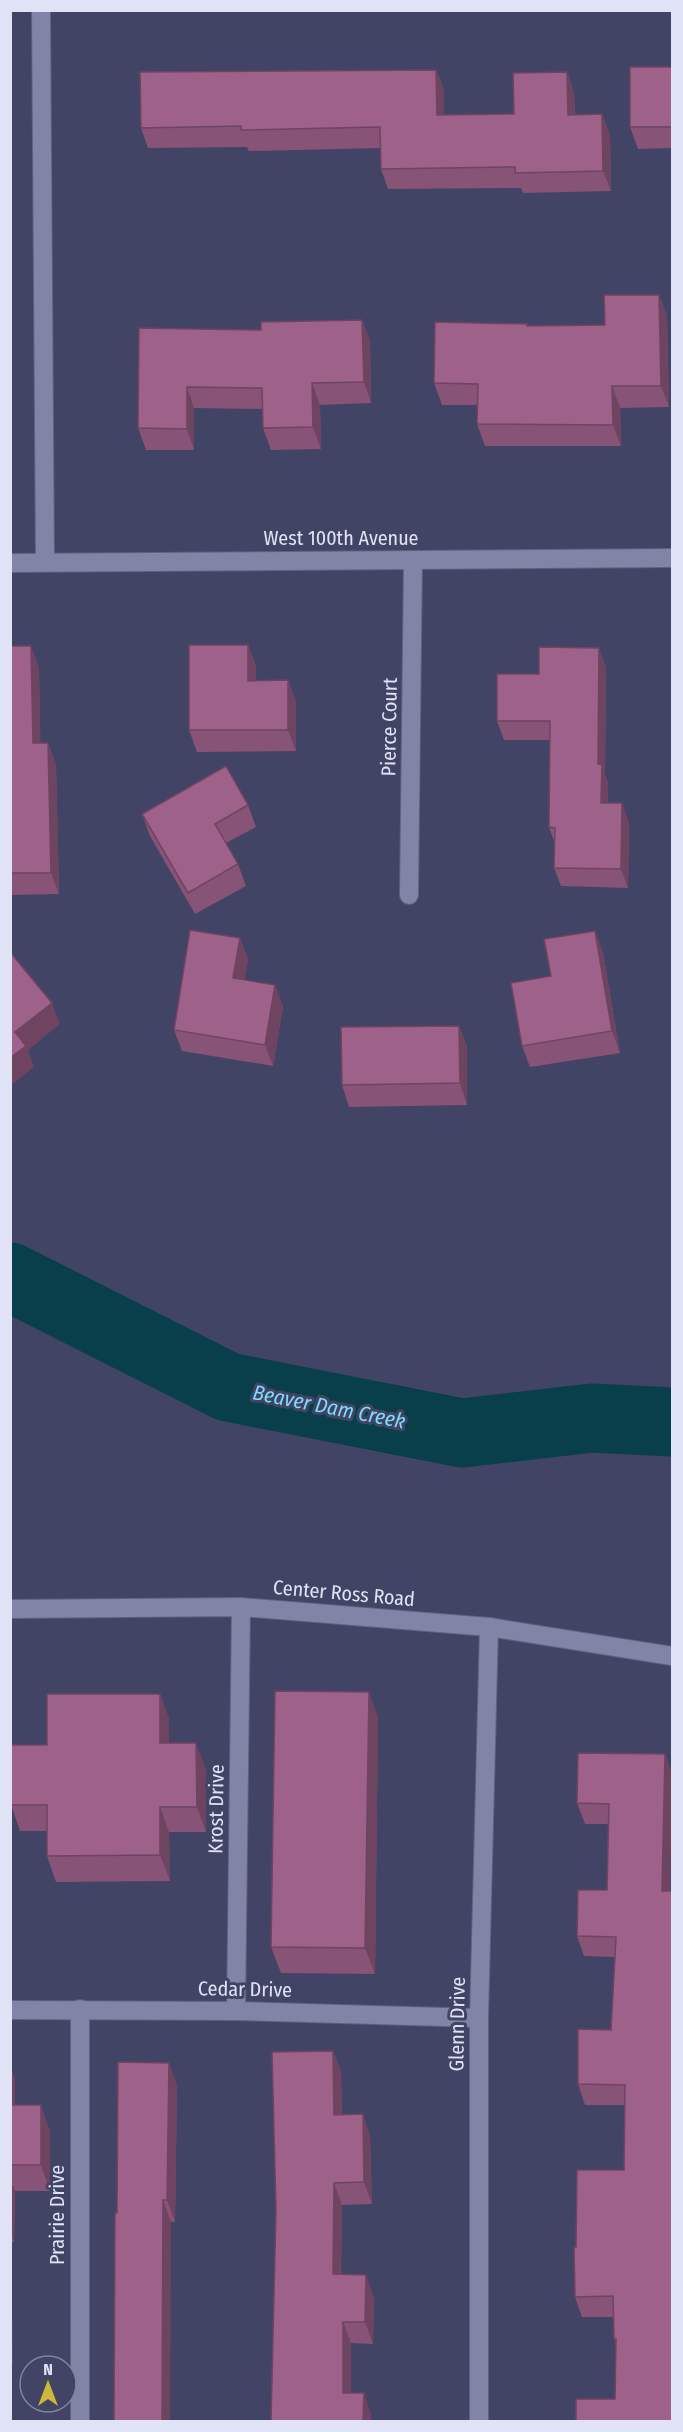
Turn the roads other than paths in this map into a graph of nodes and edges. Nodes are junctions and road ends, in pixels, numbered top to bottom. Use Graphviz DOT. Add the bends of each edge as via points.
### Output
graph roads {
  1 [pos="41,10"];
  2 [pos="672,558"];
  3 [pos="413,560"];
  4 [pos="45,562"];
  5 [pos="10,563"];
  6 [pos="409,895"];
  7 [pos="240,1607"];
  8 [pos="10,1609"];
  9 [pos="489,1627"];
  10 [pos="672,1656"];
  11 [pos="80,2009"];
  12 [pos="10,2010"];
  13 [pos="236,2011"];
  14 [pos="478,2018"];
  15 [pos="80,2421"];
  16 [pos="479,2421"];
  1 -- 4 [label="street"];
  2 -- 3 [label="street, West 100th Avenue"];
  3 -- 4 [label="street, West 100th Avenue"];
  3 -- 6 [label="street, Pierce Court"];
  4 -- 5 [label="street, West 100th Avenue"];
  7 -- 8 [label="street, Center Ross Road"];
  7 -- 9 [label="street, Center Ross Road"];
  7 -- 13 [label="street, Krost Drive"];
  9 -- 10 [label="street, Center Ross Road"];
  9 -- 14 [label="street, Glenn Drive"];
  11 -- 12 [label="street, Cedar Drive"];
  11 -- 13 [label="street, Cedar Drive"];
  11 -- 15 [label="street, Prairie Drive"];
  13 -- 14 [label="street, Cedar Drive"];
  14 -- 16 [label="street, Glenn Drive"];
}
